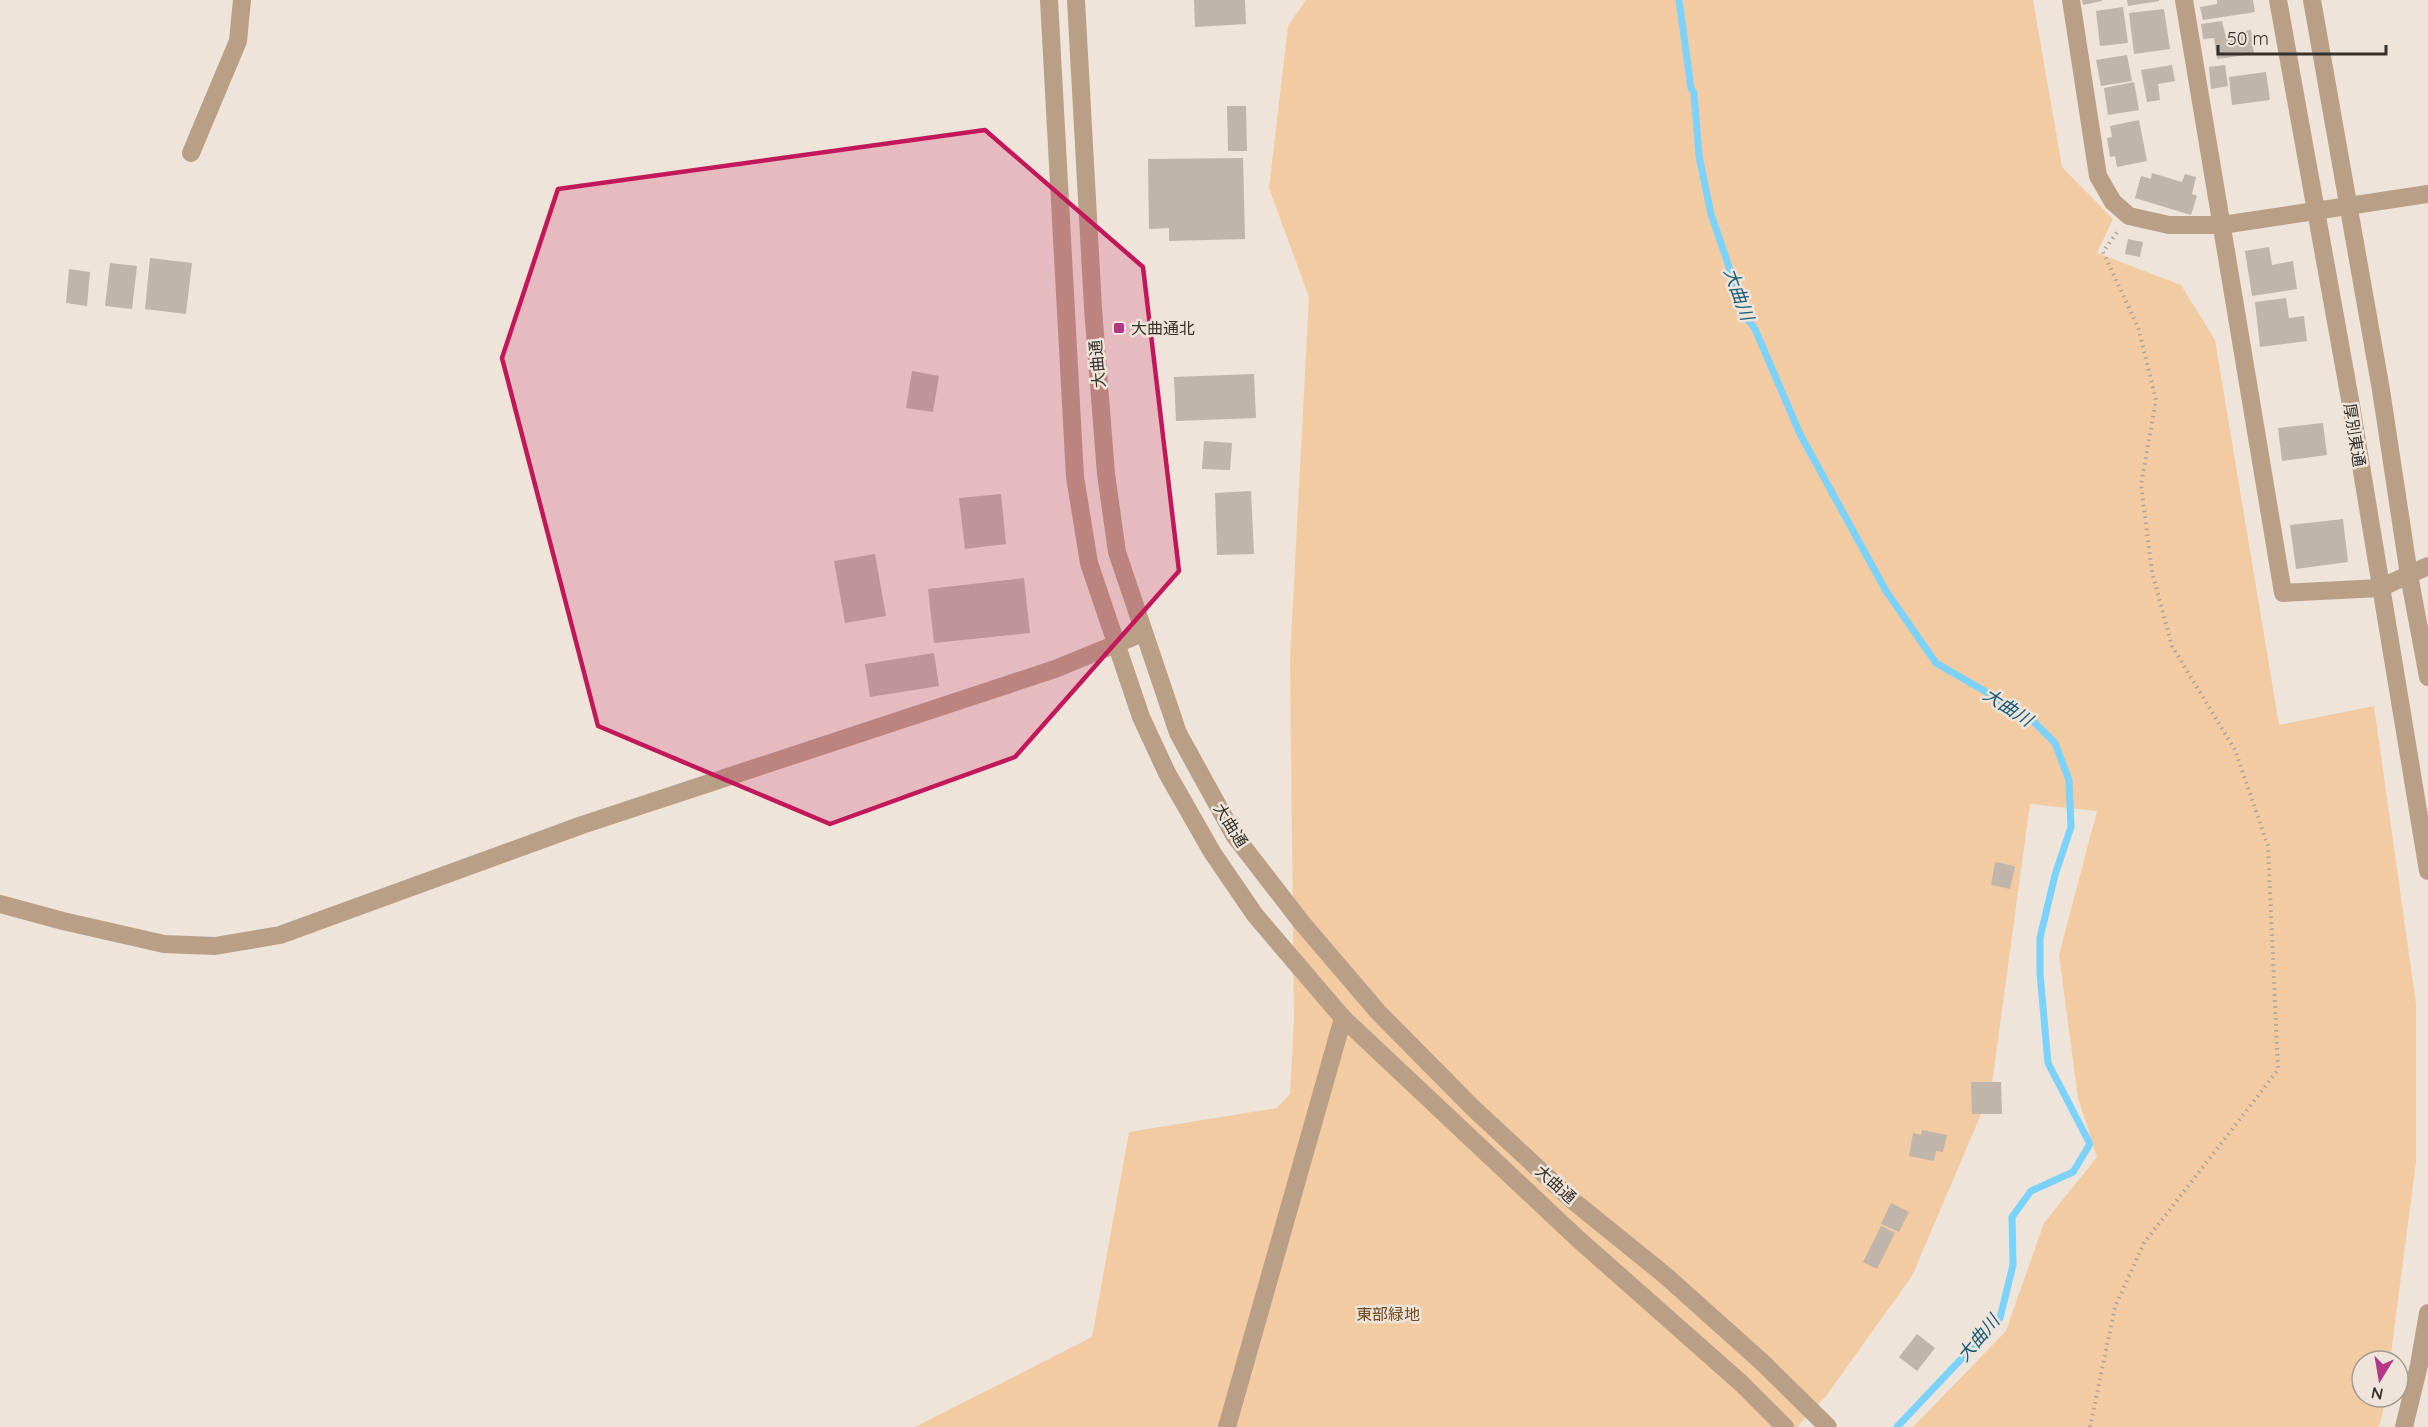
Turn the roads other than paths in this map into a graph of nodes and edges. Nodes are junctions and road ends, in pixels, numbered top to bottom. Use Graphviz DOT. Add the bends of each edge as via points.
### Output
graph roads {
  1 [pos="242,0"];
  2 [pos="1049,0"];
  3 [pos="1076,0"];
  4 [pos="2071,0"];
  5 [pos="2184,0"];
  6 [pos="2278,0"];
  7 [pos="2312,0"];
  8 [pos="191,153"];
  9 [pos="2428,194"];
  10 [pos="2348,205"];
  11 [pos="2314,210"];
  12 [pos="2222,225"];
  13 [pos="2428,566"];
  14 [pos="2409,575"];
  15 [pos="2380,588"];
  16 [pos="1143,633"];
  17 [pos="1117,646"];
  18 [pos="2428,677"];
  19 [pos="2428,871"];
  20 [pos="0,904"];
  21 [pos="1343,1018"];
  22 [pos="2428,1313"];
  23 [pos="1227,1427"];
  24 [pos="1785,1427"];
  25 [pos="1828,1427"];
  26 [pos="2404,1427"];
  1 -- 8 [label="street" via="238,41"];
  2 -- 17 [label="street, 大曲通" via="1075,477 1089,563"];
  3 -- 16 [label="street, 大曲通" via="1106,474 1117,552"];
  4 -- 12 [label="street" via="2098,176 2113,202 2129,216 2169,225"];
  5 -- 12 [label="street"];
  6 -- 11 [label="street, 厚別東通"];
  7 -- 10 [label="street, 厚別東通"];
  9 -- 10 [label="street"];
  10 -- 11 [label="street"];
  10 -- 14 [label="street, 厚別東通"];
  11 -- 12 [label="street"];
  11 -- 15 [label="street, 厚別東通"];
  12 -- 15 [label="street" via="2283,593"];
  13 -- 14 [label="street"];
  14 -- 15 [label="street"];
  14 -- 18 [label="street, 厚別東通"];
  15 -- 19 [label="street, 厚別東通"];
  16 -- 17 [label="street"];
  16 -- 25 [label="street, 大曲通" via="1178,733 1234,835 1379,1013 1572,1200 1666,1276"];
  17 -- 20 [label="street" via="582,825 280,935 215,946 164,944"];
  17 -- 21 [label="street, 大曲通" via="1145,726 1212,852 1254,915"];
  21 -- 23 [label="street"];
  21 -- 24 [label="street, 大曲通"];
  22 -- 26 [label="street"];
}
